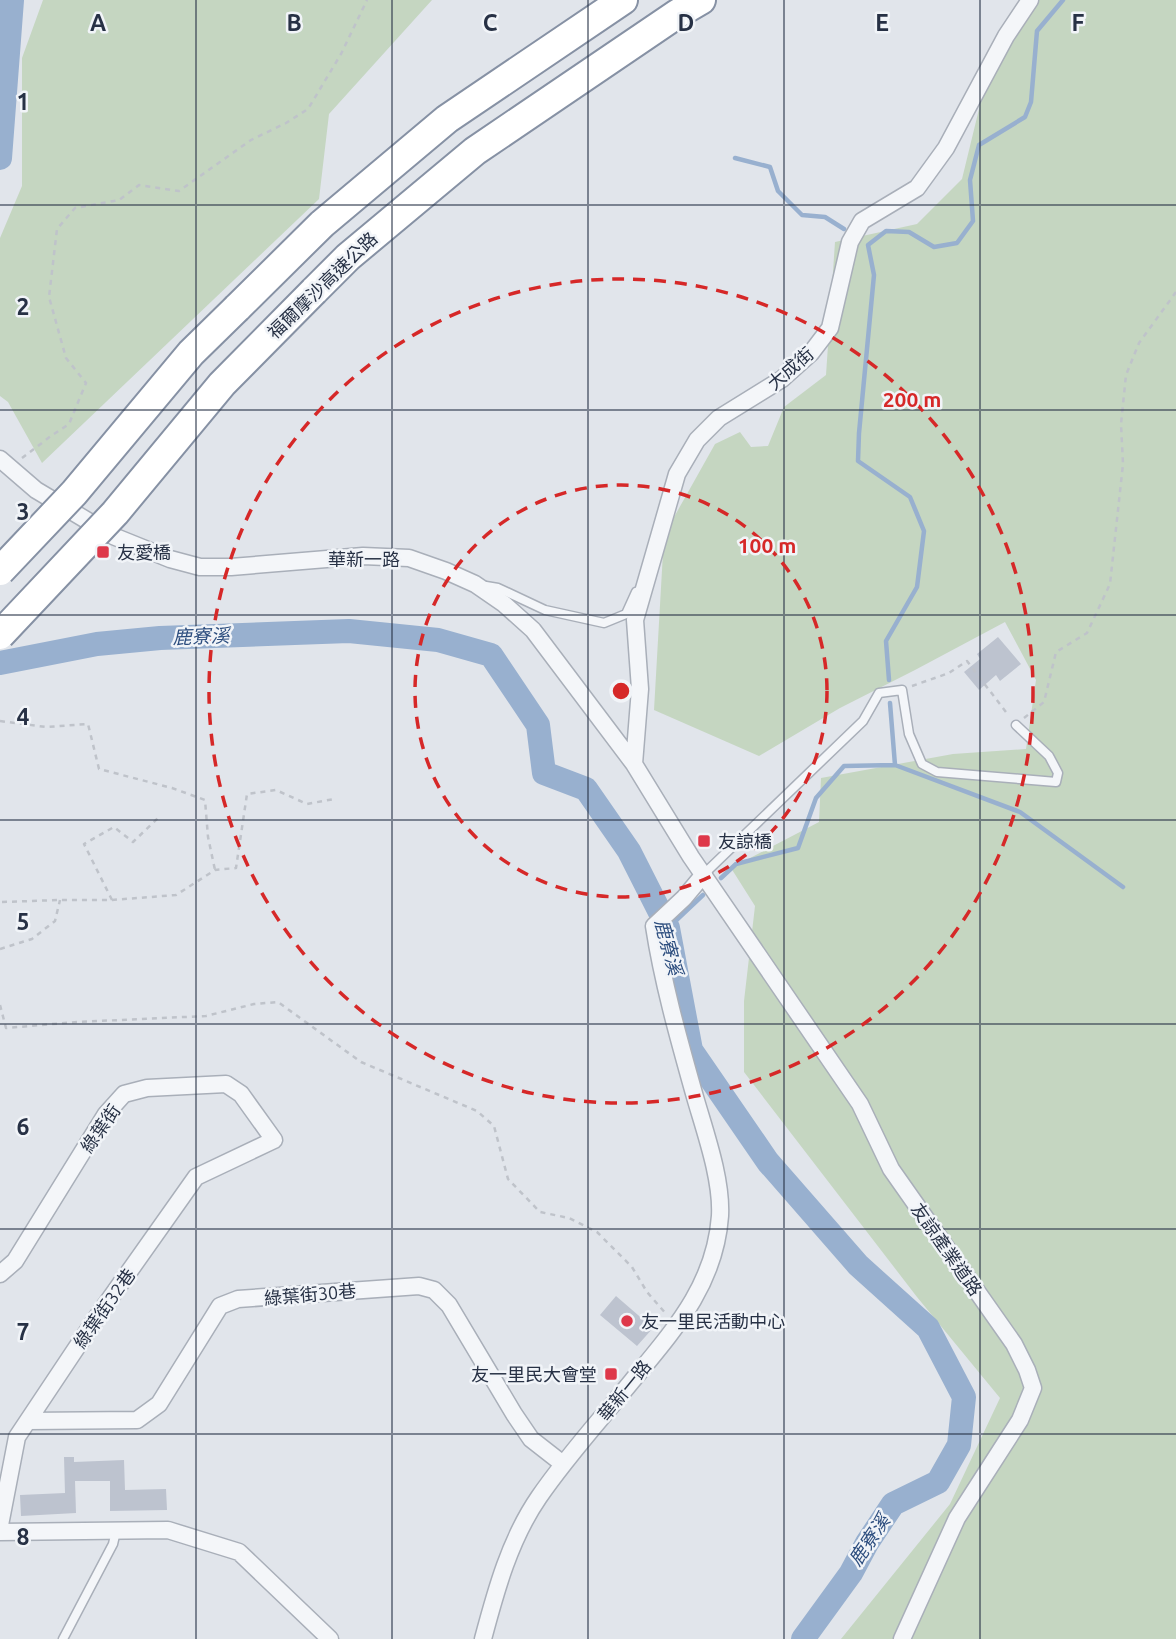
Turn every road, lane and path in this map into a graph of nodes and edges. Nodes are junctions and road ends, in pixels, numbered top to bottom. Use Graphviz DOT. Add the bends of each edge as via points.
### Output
graph roads {
  1 [pos="367,0"];
  2 [pos="623,0"];
  3 [pos="701,0"];
  4 [pos="1030,0"];
  5 [pos="1176,292"];
  6 [pos="0,459"];
  7 [pos="16,474"];
  8 [pos="657,548"];
  9 [pos="0,571"];
  10 [pos="475,584"];
  11 [pos="0,635"];
  12 [pos="902,690"];
  13 [pos="0,721"];
  14 [pos="1016,725"];
  15 [pos="634,764"];
  16 [pos="334,799"];
  17 [pos="158,818"];
  18 [pos="215,870"];
  19 [pos="704,874"];
  20 [pos="60,900"];
  21 [pos="112,900"];
  22 [pos="2,902"];
  23 [pos="0,949"];
  24 [pos="0,1005"];
  25 [pos="274,1140"];
  26 [pos="0,1274"];
  27 [pos="676,1326"];
  28 [pos="28,1421"];
  29 [pos="563,1464"];
  30 [pos="0,1525"];
  31 [pos="116,1531"];
  32 [pos="0,1532"];
  33 [pos="63,1639"];
  34 [pos="330,1639"];
  35 [pos="483,1639"];
  36 [pos="902,1639"];
  1 -- 7 [label="path" via="308,109 251,140 179,191 139,185 119,200 75,208 57,229 49,297 66,358 86,383 69,424 23,457"];
  2 -- 9 [label="highway, bridge" via="447,119 322,224 191,353 74,493"];
  3 -- 11 [label="highway, 福爾摩沙高速公路, bridge" via="475,151 348,257 222,384 115,513"];
  4 -- 8 [label="street, 大成街" via="946,148 917,188 862,221 850,242 830,328 782,379 719,418 697,440 677,474"];
  5 -- 14 [label="path" via="1139,343 1126,375 1123,464 1110,584 1087,632 1056,652 1044,702"];
  6 -- 7 [label="street, 華新一路"];
  7 -- 10 [label="street, 華新一路" via="36,491 113,536 200,567 363,556 409,558"];
  8 -- 10 [label="lane" via="626,614 604,623 545,610 498,588"];
  8 -- 15 [label="street, 大成街" via="635,620 640,689"];
  10 -- 15 [label="street, 華新一路" via="533,630"];
  12 -- 14 [label="path" via="967,662"];
  12 -- 14 [label="lane" via="909,734 922,764 937,772 1056,782 1058,773 1049,756"];
  12 -- 19 [label="lane" via="879,693 863,720"];
  13 -- 18 [label="path" via="46,727 88,724 99,769 205,800"];
  15 -- 19 [label="street, 華新一路"];
  16 -- 18 [label="path" via="307,804 276,790 247,794 236,868"];
  17 -- 21 [label="path" via="133,842 114,827 84,844"];
  18 -- 21 [label="path" via="176,895"];
  19 -- 27 [label="street, 華新一路" via="654,926 660,967 716,1179 720,1214 714,1256 692,1305"];
  19 -- 36 [label="street, 友諒產業道路" via="860,1104 891,1169 1014,1344 1032,1388 1020,1420 957,1518"];
  20 -- 21 [label="path"];
  20 -- 22 [label="path"];
  20 -- 23 [label="path" via="55,920 47,927 32,939"];
  24 -- 27 [label="path" via="6,1028 206,1016 278,1002 362,1062 477,1111 494,1126 508,1179 540,1212 569,1218 597,1232 632,1267"];
  25 -- 26 [label="street, 綠葉街" via="241,1094 226,1084 147,1088 124,1094 106,1114 15,1261"];
  25 -- 28 [label="street, 綠葉街32巷" via="196,1177"];
  27 -- 29 [label="street, 華新一路"];
  28 -- 29 [label="street, 綠葉街30巷" via="137,1420 159,1404 220,1306 238,1299 419,1286 434,1290 449,1305 531,1439"];
  28 -- 30 [label="street, 綠葉街32巷" via="17,1437"];
  29 -- 35 [label="street, 華新一路" via="522,1523"];
  31 -- 32 [label="street"];
  31 -- 33 [label="lane"];
  31 -- 34 [label="street" via="168,1530 239,1552"];
}
